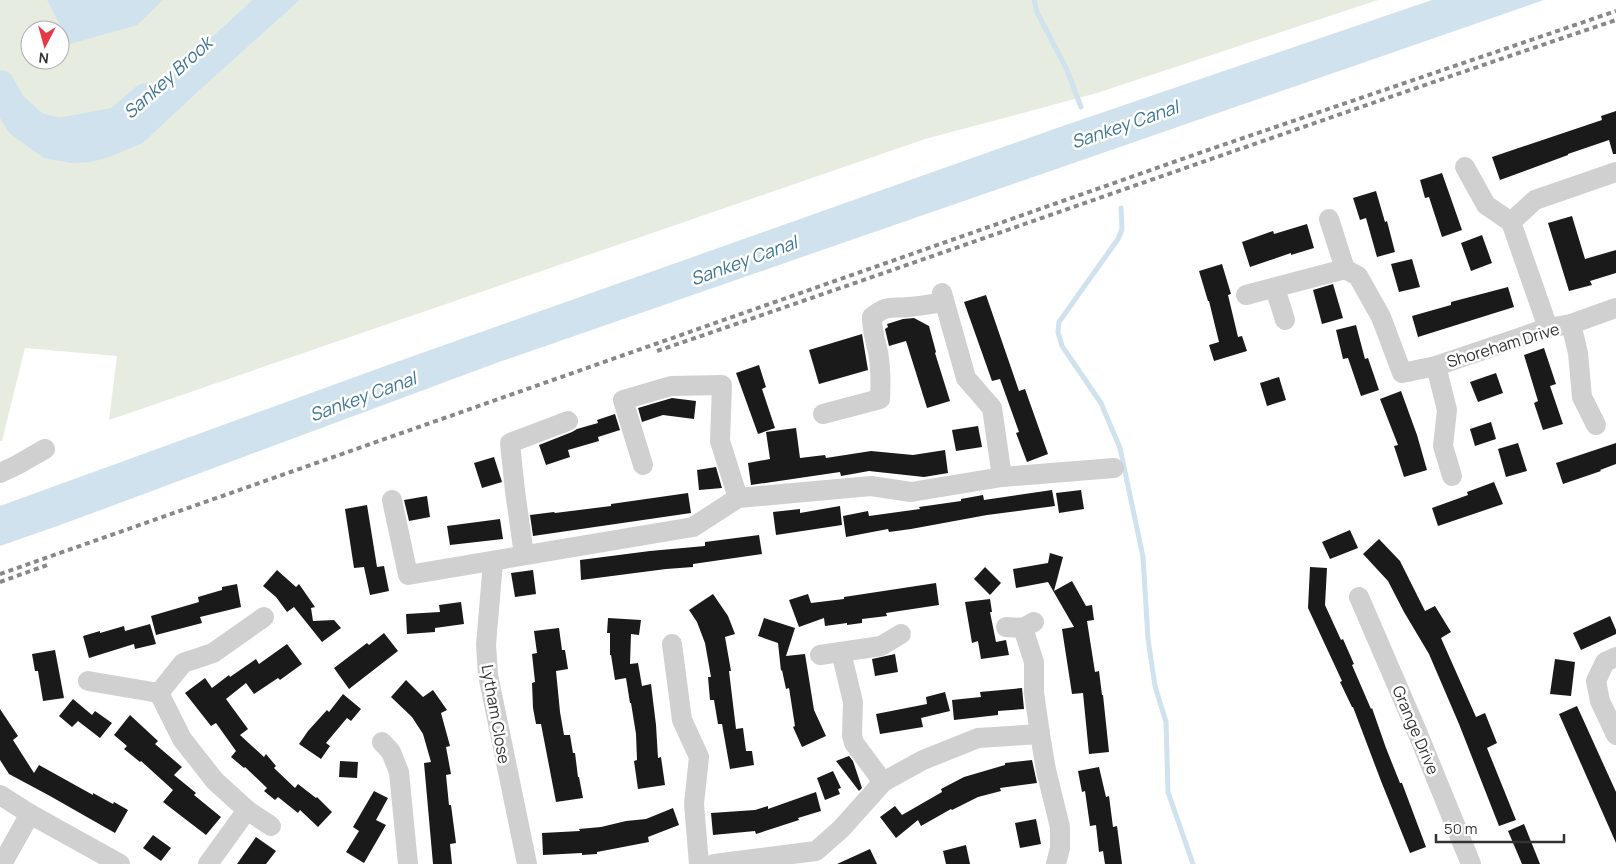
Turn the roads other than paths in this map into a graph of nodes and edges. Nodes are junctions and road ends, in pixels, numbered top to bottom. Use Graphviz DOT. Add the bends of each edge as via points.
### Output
graph roads {
  1 [pos="1465,167"];
  2 [pos="1616,172"];
  3 [pos="1329,219"];
  4 [pos="1511,222"];
  5 [pos="1345,269"];
  6 [pos="1275,288"];
  7 [pos="1246,295"];
  8 [pos="1616,308"];
  9 [pos="1285,320"];
  10 [pos="1571,324"];
  11 [pos="1548,328"];
  12 [pos="1436,366"];
  13 [pos="823,414"];
  14 [pos="568,421"];
  15 [pos="1596,425"];
  16 [pos="45,449"];
  17 [pos="642,465"];
  18 [pos="1114,468"];
  19 [pos="0,473"];
  20 [pos="1452,476"];
  21 [pos="1002,477"];
  22 [pos="738,498"];
  23 [pos="392,500"];
  24 [pos="524,555"];
  25 [pos="493,562"];
  26 [pos="1359,597"];
  27 [pos="264,617"];
  28 [pos="1021,626"];
  29 [pos="902,634"];
  30 [pos="672,644"];
  31 [pos="841,652"];
  32 [pos="820,655"];
  33 [pos="1616,657"];
  34 [pos="88,681"];
  35 [pos="159,693"];
  36 [pos="1040,734"];
  37 [pos="1616,735"];
  38 [pos="381,741"];
  39 [pos="883,782"];
  40 [pos="0,795"];
  41 [pos="248,810"];
  42 [pos="30,814"];
  43 [pos="271,826"];
  44 [pos="818,858"];
  45 [pos="2,864"];
  46 [pos="120,864"];
  47 [pos="208,864"];
  48 [pos="408,864"];
  49 [pos="527,864"];
  50 [pos="699,864"];
  51 [pos="714,864"];
  52 [pos="1056,864"];
  53 [pos="1471,864"];
  1 -- 4 [label="street" via="1486,205"];
  2 -- 4 [label="street" via="1535,200"];
  3 -- 5 [label="street"];
  4 -- 11 [label="street"];
  5 -- 6 [label="street"];
  5 -- 12 [label="street, Shoreham Drive" via="1358,276 1381,317 1402,373"];
  6 -- 7 [label="street"];
  6 -- 9 [label="street"];
  8 -- 10 [label="street, Shoreham Drive"];
  10 -- 11 [label="street, Shoreham Drive"];
  10 -- 15 [label="street, Shoreham Drive" via="1578,353 1582,397"];
  11 -- 12 [label="street, Shoreham Drive"];
  12 -- 20 [label="street, Shoreham Drive" via="1447,410 1443,446"];
  13 -- 21 [label="street" via="880,400 881,377 872,317 892,307 906,308 943,298 966,378 992,408"];
  14 -- 24 [label="street" via="510,443"];
  16 -- 19 [label="street"];
  17 -- 22 [label="street" via="623,400 671,386 722,385 720,441"];
  18 -- 21 [label="street"];
  21 -- 22 [label="street" via="911,492 871,486"];
  22 -- 24 [label="street" via="693,528"];
  23 -- 25 [label="street" via="408,575"];
  24 -- 25 [label="street"];
  25 -- 49 [label="street, Lytham Close" via="486,661"];
  26 -- 53 [label="street, Grange Drive"];
  27 -- 35 [label="street" via="213,654 183,663"];
  28 -- 36 [label="street" via="1034,662"];
  29 -- 31 [label="street" via="881,646"];
  30 -- 50 [label="street" via="682,720 699,757 694,804"];
  31 -- 32 [label="street"];
  31 -- 39 [label="street" via="853,702 854,743"];
  33 -- 37 [label="street" via="1604,662 1596,681 1600,700"];
  34 -- 35 [label="street"];
  35 -- 41 [label="street" via="182,739 216,782"];
  36 -- 39 [label="street" via="978,738 923,760"];
  36 -- 52 [label="street" via="1060,827"];
  38 -- 48 [label="street" via="391,752 399,772"];
  39 -- 44 [label="street"];
  40 -- 42 [label="street"];
  41 -- 43 [label="street"];
  41 -- 47 [label="street"];
  42 -- 45 [label="street"];
  42 -- 46 [label="street"];
  44 -- 51 [label="street"];
}
